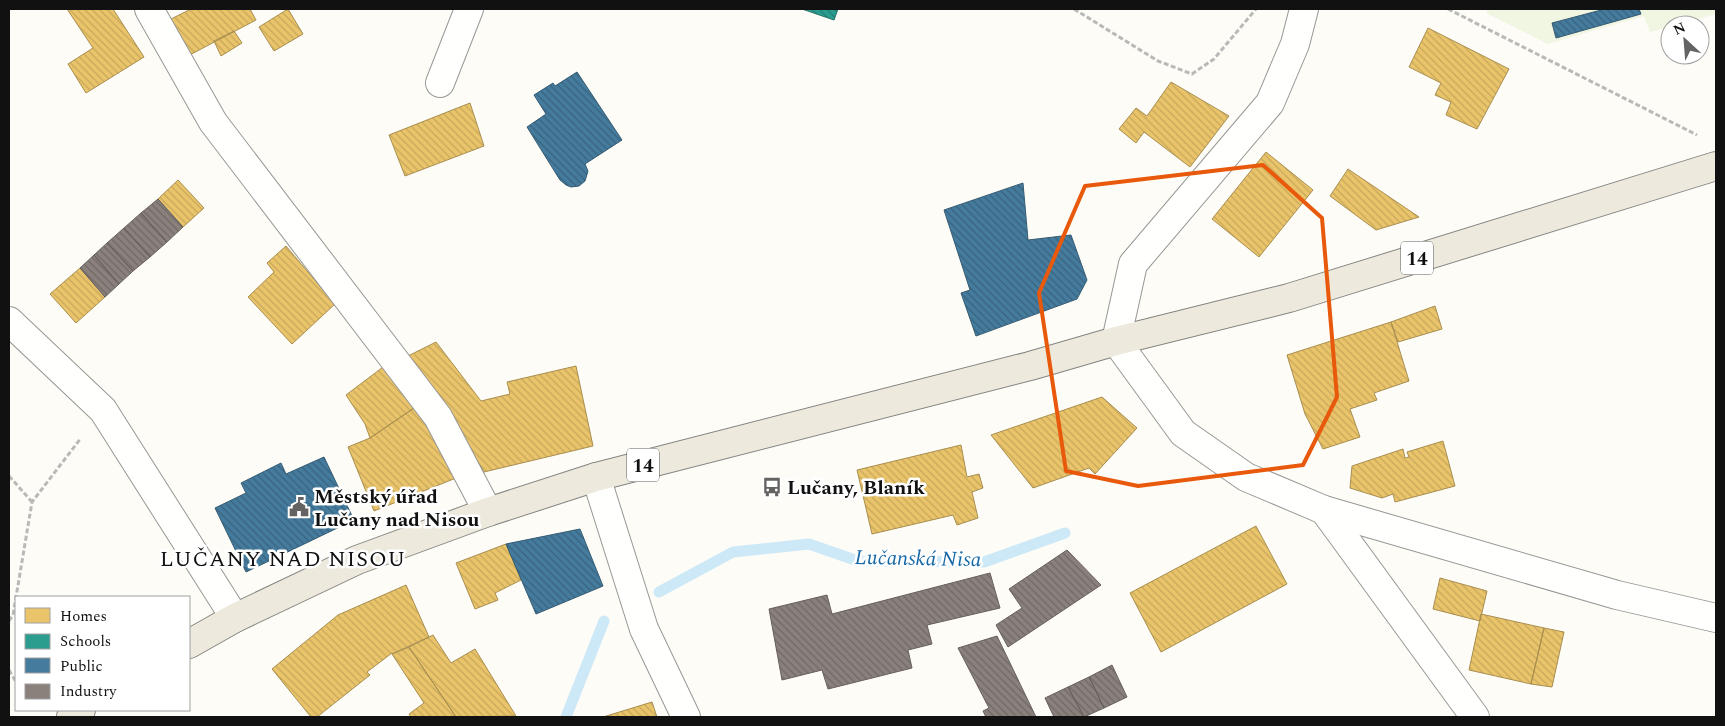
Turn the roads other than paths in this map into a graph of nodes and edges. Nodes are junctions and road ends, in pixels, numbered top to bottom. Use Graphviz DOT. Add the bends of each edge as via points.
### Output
graph roads {
  1 [pos="149,9"];
  2 [pos="468,9"];
  3 [pos="1304,9"];
  4 [pos="440,83"];
  5 [pos="1716,166"];
  6 [pos="9,321"];
  7 [pos="1116,341"];
  8 [pos="596,477"];
  9 [pos="1324,510"];
  10 [pos="488,512"];
  11 [pos="235,618"];
  12 [pos="1716,618"];
  13 [pos="190,643"];
  14 [pos="686,717"];
  15 [pos="1475,717"];
  1 -- 10 [label="street" via="213,122 438,418"];
  2 -- 4 [label="street"];
  3 -- 7 [label="street" via="1295,44 1270,103 1133,264"];
  5 -- 7 [label="main road, 14" via="1289,298"];
  6 -- 11 [label="street" via="103,410"];
  7 -- 8 [label="main road, 14"];
  7 -- 9 [label="street" via="1183,433 1246,477"];
  8 -- 10 [label="main road, 14"];
  8 -- 14 [label="street" via="644,629"];
  9 -- 12 [label="street" via="1617,595"];
  9 -- 15 [label="street"];
  10 -- 11 [label="main road, 14" via="357,560"];
  11 -- 13 [label="main road, 14"];
}
